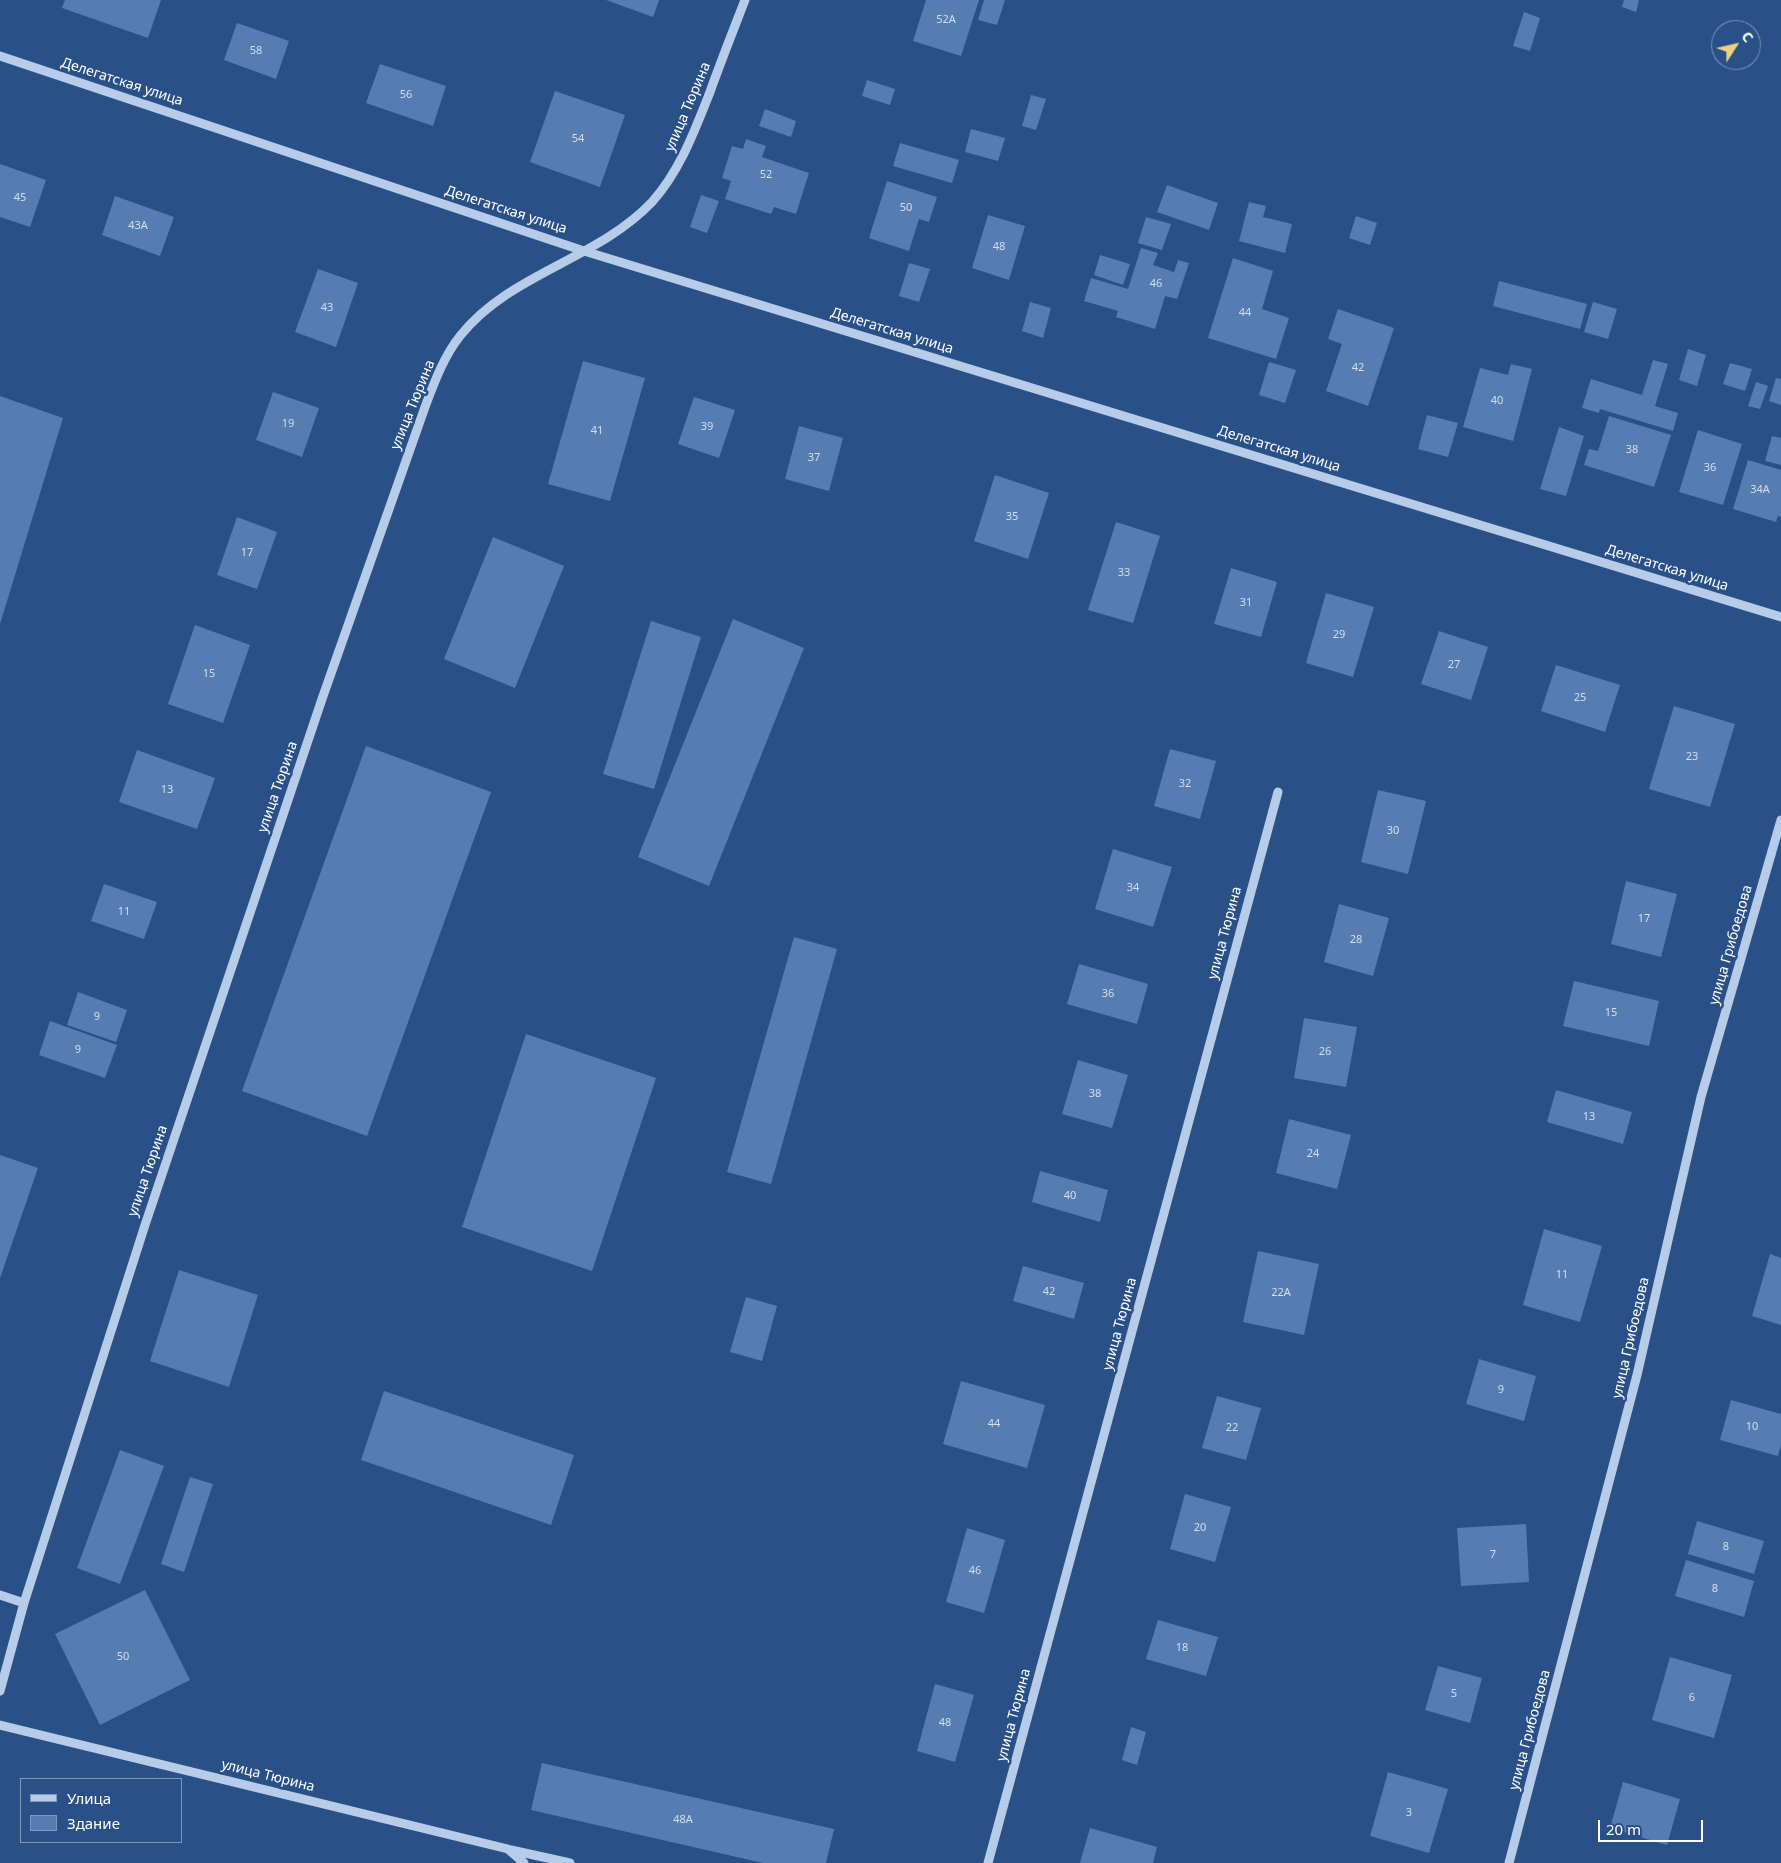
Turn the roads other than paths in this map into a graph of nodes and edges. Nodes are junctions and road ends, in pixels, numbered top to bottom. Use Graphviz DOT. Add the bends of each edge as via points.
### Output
graph roads {
  1 [pos="746,0"];
  2 [pos="0,56"];
  3 [pos="584,250"];
  4 [pos="1781,617"];
  5 [pos="1278,792"];
  6 [pos="1781,820"];
  7 [pos="0,1595"];
  8 [pos="24,1603"];
  9 [pos="0,1691"];
  10 [pos="0,1725"];
  11 [pos="508,1849"];
  12 [pos="524,1863"];
  13 [pos="570,1863"];
  14 [pos="988,1863"];
  15 [pos="1509,1863"];
  1 -- 3 [label="street, улица Тюрина" via="694,131 666,183 634,219"];
  2 -- 3 [label="street, Делегатская улица"];
  3 -- 4 [label="street, Делегатская улица"];
  3 -- 8 [label="street, улица Тюрина" via="481,313 459,337 439,371 326,690 144,1225"];
  5 -- 14 [label="street, улица Тюрина"];
  6 -- 15 [label="street, улица Грибоедова" via="1702,1097 1637,1375"];
  7 -- 8 [label="street"];
  8 -- 9 [label="street, улица Тюрина"];
  10 -- 11 [label="street, улица Тюрина"];
  11 -- 12 [label="street, улица Тюрина"];
  11 -- 13 [label="street"];
}
